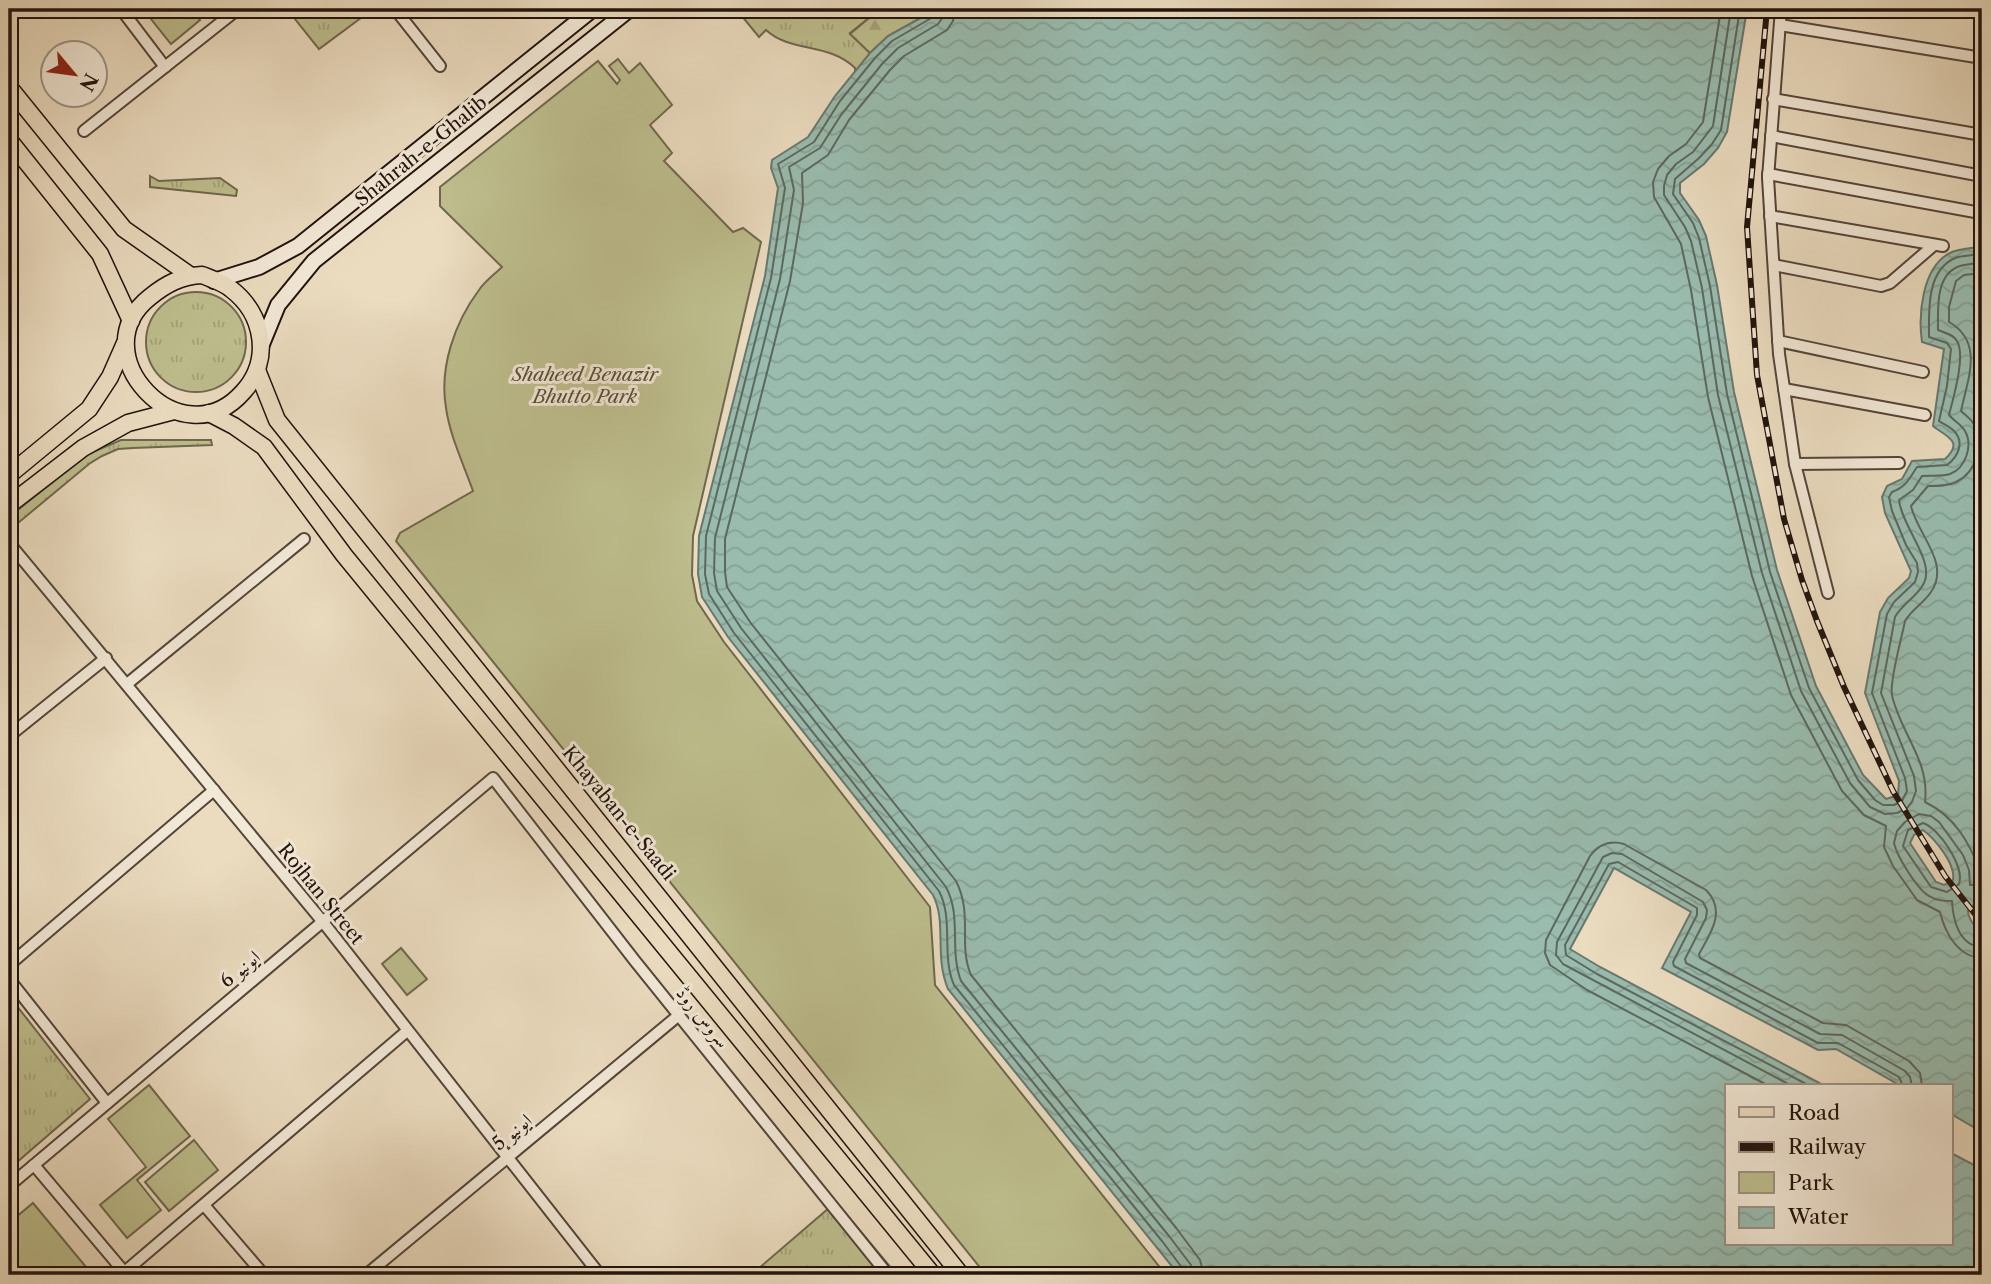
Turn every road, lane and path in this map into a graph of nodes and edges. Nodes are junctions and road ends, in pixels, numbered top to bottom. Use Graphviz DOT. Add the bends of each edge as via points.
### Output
graph roads {
  1 [pos="121,9"];
  2 [pos="237,9"];
  3 [pos="395,9"];
  4 [pos="593,9"];
  5 [pos="630,9"];
  6 [pos="1781,9"];
  7 [pos="1780,25"];
  8 [pos="1982,58"];
  9 [pos="440,66"];
  10 [pos="165,67"];
  11 [pos="9,87"];
  12 [pos="1773,99"];
  13 [pos="84,131"];
  14 [pos="1982,135"];
  15 [pos="1771,136"];
  16 [pos="9,140"];
  17 [pos="1768,174"];
  18 [pos="1982,176"];
  19 [pos="1975,212"];
  20 [pos="1770,216"];
  21 [pos="1774,265"];
  22 [pos="191,276"];
  23 [pos="214,281"];
  24 [pos="131,321"];
  25 [pos="126,341"];
  26 [pos="1778,341"];
  27 [pos="262,344"];
  28 [pos="257,370"];
  29 [pos="1923,372"];
  30 [pos="1784,389"];
  31 [pos="174,411"];
  32 [pos="209,413"];
  33 [pos="1925,415"];
  34 [pos="1899,463"];
  35 [pos="1795,464"];
  36 [pos="9,475"];
  37 [pos="9,505"];
  38 [pos="304,539"];
  39 [pos="9,543"];
  40 [pos="1828,593"];
  41 [pos="106,658"];
  42 [pos="127,684"];
  43 [pos="9,736"];
  44 [pos="493,778"];
  45 [pos="214,790"];
  46 [pos="323,922"];
  47 [pos="9,965"];
  48 [pos="9,979"];
  49 [pos="679,1015"];
  50 [pos="407,1031"];
  51 [pos="107,1103"];
  52 [pos="508,1159"];
  53 [pos="34,1165"];
  54 [pos="9,1186"];
  55 [pos="204,1205"];
  56 [pos="123,1274"];
  57 [pos="599,1274"];
  58 [pos="264,1275"];
  59 [pos="366,1275"];
  60 [pos="888,1275"];
  61 [pos="933,1275"];
  62 [pos="961,1275"];
  1 -- 10 [label="street"];
  2 -- 10 [label="street"];
  3 -- 9 [label="street"];
  4 -- 23 [label="main road, Shahrah-e-Ghalib" via="298,246 259,267"];
  5 -- 27 [label="main road, Shahrah-e-Ghalib" via="314,261 278,305"];
  6 -- 7 [label="street"];
  7 -- 8 [label="street"];
  7 -- 12 [label="street"];
  10 -- 13 [label="street"];
  11 -- 22 [label="main road" via="124,229"];
  12 -- 14 [label="street"];
  12 -- 15 [label="street"];
  15 -- 17 [label="street"];
  15 -- 18 [label="street"];
  16 -- 24 [label="main road" via="100,254"];
  17 -- 19 [label="street"];
  17 -- 20 [label="street"];
  20 -- 21 [label="street"];
  20 -- 21 [label="street" via="1939,246 1881,286"];
  21 -- 26 [label="street"];
  22 -- 23 [label="main road"];
  22 -- 24 [label="main road" via="167,283 140,304"];
  23 -- 27 [label="main road" via="230,288 251,309"];
  24 -- 25 [label="main road"];
  25 -- 31 [label="main road" via="136,381 152,399"];
  25 -- 36 [label="main road" via="89,409"];
  26 -- 29 [label="street"];
  26 -- 30 [label="street"];
  27 -- 28 [label="main road"];
  28 -- 32 [label="main road" via="243,392"];
  28 -- 62 [label="main road, Khayaban-e-Saadi" via="277,420"];
  30 -- 33 [label="street"];
  30 -- 35 [label="street"];
  31 -- 32 [label="main road"];
  31 -- 37 [label="main road" via="128,424 83,448"];
  32 -- 61 [label="main road" via="264,447 353,566"];
  34 -- 35 [label="street"];
  35 -- 40 [label="street"];
  38 -- 42 [label="street"];
  39 -- 41 [label="street, Rojhan Street"];
  41 -- 42 [label="street, Rojhan Street"];
  41 -- 43 [label="street"];
  42 -- 45 [label="street, Rojhan Street"];
  44 -- 46 [label="street, ایونیو 6"];
  44 -- 49 [label="street, سروس روڈ"];
  45 -- 46 [label="street, Rojhan Street"];
  45 -- 47 [label="street"];
  46 -- 50 [label="street, Rojhan Street"];
  46 -- 51 [label="street, ایونیو 6"];
  48 -- 51 [label="street"];
  49 -- 52 [label="street, ایونیو 5"];
  49 -- 60 [label="street, سروس روڈ"];
  50 -- 52 [label="street, Rojhan Street"];
  50 -- 55 [label="street"];
  51 -- 53 [label="street, ایونیو 6"];
  52 -- 57 [label="street, Rojhan Street"];
  52 -- 59 [label="street, ایونیو 5"];
  53 -- 54 [label="street, ایونیو 6"];
  53 -- 56 [label="street"];
  55 -- 56 [label="street"];
  55 -- 58 [label="street"];
}
